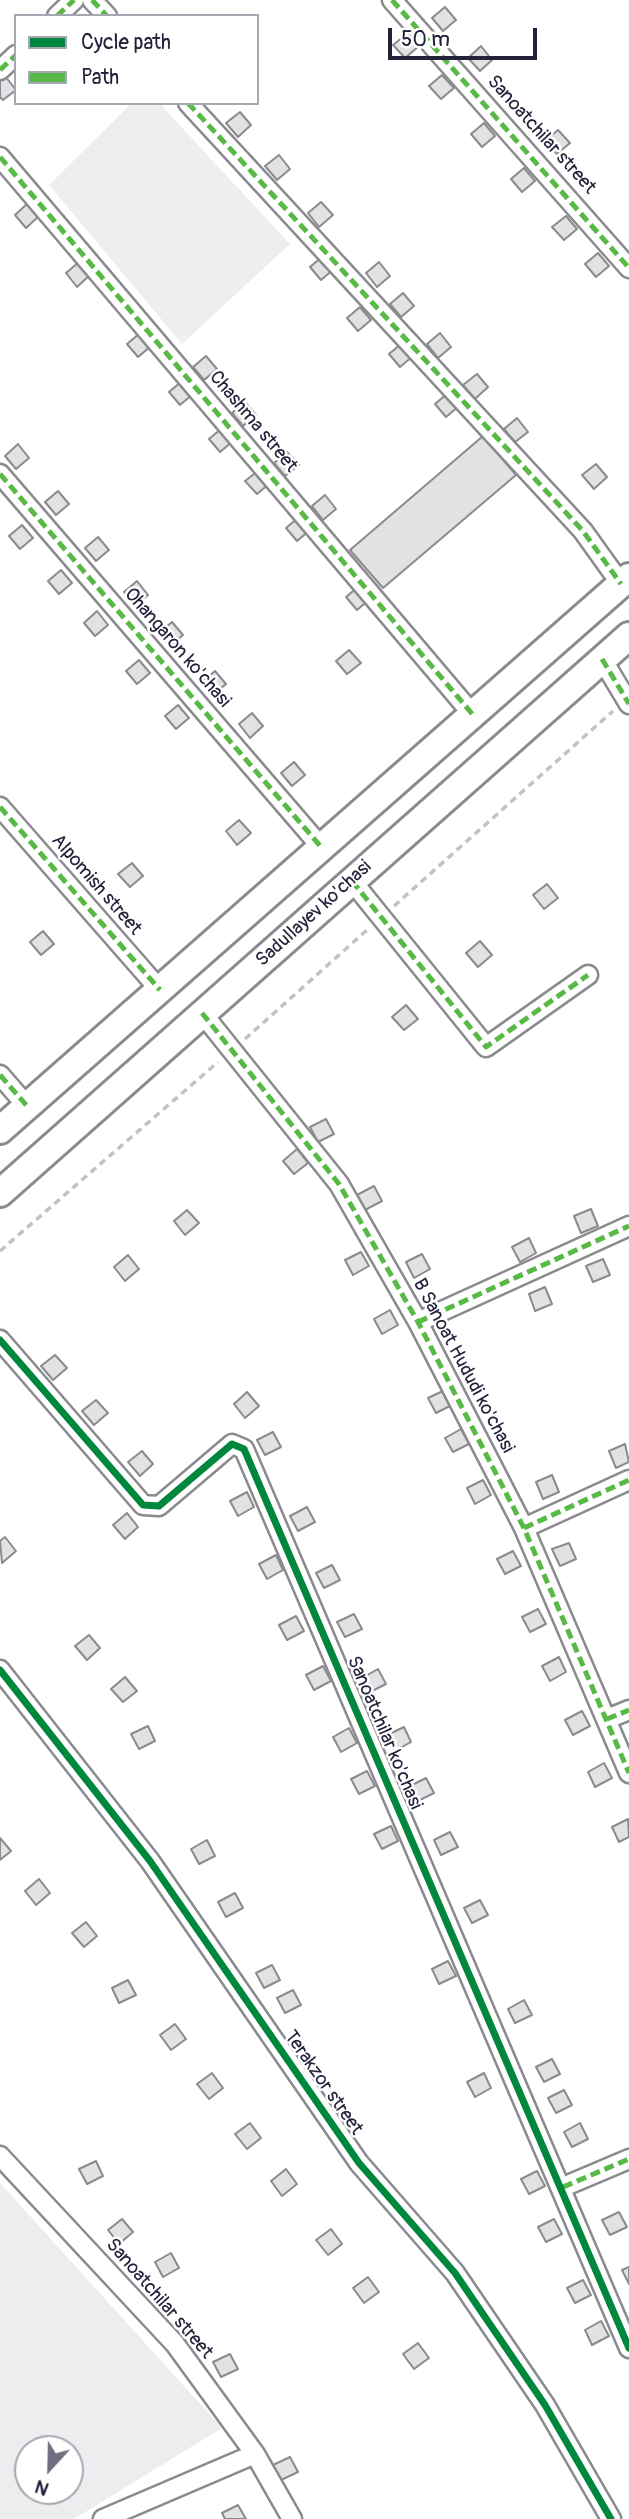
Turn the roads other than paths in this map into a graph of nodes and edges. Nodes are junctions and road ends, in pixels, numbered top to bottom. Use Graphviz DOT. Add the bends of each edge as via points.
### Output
graph roads {
  1 [pos="74,0"];
  2 [pos="92,0"];
  3 [pos="392,0"];
  4 [pos="59,14"];
  5 [pos="105,14"];
  6 [pos="14,57"];
  7 [pos="0,69"];
  8 [pos="190,105"];
  9 [pos="0,156"];
  10 [pos="629,268"];
  11 [pos="0,474"];
  12 [pos="625,581"];
  13 [pos="629,636"];
  14 [pos="602,659"];
  15 [pos="628,702"];
  16 [pos="474,716"];
  17 [pos="0,807"];
  18 [pos="322,848"];
  19 [pos="352,881"];
  20 [pos="588,975"];
  21 [pos="160,990"];
  22 [pos="202,1013"];
  23 [pos="0,1075"];
  24 [pos="27,1106"];
  25 [pos="0,1130"];
  26 [pos="0,1193"];
  27 [pos="629,1226"];
  28 [pos="418,1322"];
  29 [pos="0,1340"];
  30 [pos="629,1480"];
  31 [pos="524,1528"];
  32 [pos="0,1670"];
  33 [pos="629,1710"];
  34 [pos="607,1719"];
  35 [pos="629,1773"];
  36 [pos="0,2156"];
  37 [pos="629,2159"];
  38 [pos="563,2187"];
  39 [pos="629,2348"];
  40 [pos="255,2454"];
  41 [pos="103,2519"];
  42 [pos="292,2519"];
  43 [pos="611,2519"];
  1 -- 4 [label="street"];
  2 -- 5 [label="street"];
  3 -- 10 [label="street, Sanoatchilar street"];
  6 -- 7 [label="street"];
  8 -- 12 [label="street"];
  9 -- 16 [label="street, Chashma street"];
  11 -- 18 [label="street, Ohangaron ko'chasi"];
  12 -- 16 [label="main road"];
  13 -- 14 [label="main road, Sadullayev ko'chasi"];
  14 -- 15 [label="street"];
  14 -- 19 [label="main road, Sadullayev ko'chasi"];
  16 -- 18 [label="main road"];
  17 -- 21 [label="street, Alpomish street"];
  18 -- 21 [label="main road"];
  19 -- 20 [label="street" via="486,1047"];
  19 -- 22 [label="main road, Sadullayev ko'chasi"];
  21 -- 24 [label="main road"];
  22 -- 26 [label="main road, Sadullayev ko'chasi"];
  22 -- 28 [label="street, B Sanoat Hududi ko'chasi" via="339,1184"];
  23 -- 24 [label="street"];
  24 -- 25 [label="main road"];
  27 -- 28 [label="street"];
  28 -- 31 [label="street, B Sanoat Hududi ko'chasi"];
  29 -- 38 [label="street, Sanoatchilar ko'chasi" via="143,1505 159,1506 232,1444 244,1449"];
  30 -- 31 [label="street"];
  31 -- 34 [label="street, B Sanoat Hududi ko'chasi"];
  32 -- 43 [label="street, Terakzor street" via="150,1861 359,2163 455,2273 545,2405"];
  33 -- 34 [label="street"];
  34 -- 35 [label="street, B Sanoat Hududi ko'chasi"];
  36 -- 40 [label="street, Sanoatchilar street" via="175,2344"];
  37 -- 38 [label="street"];
  38 -- 39 [label="street, Sanoatchilar ko'chasi"];
  40 -- 41 [label="street"];
  40 -- 42 [label="street, Sanoatchilar street"];
}
